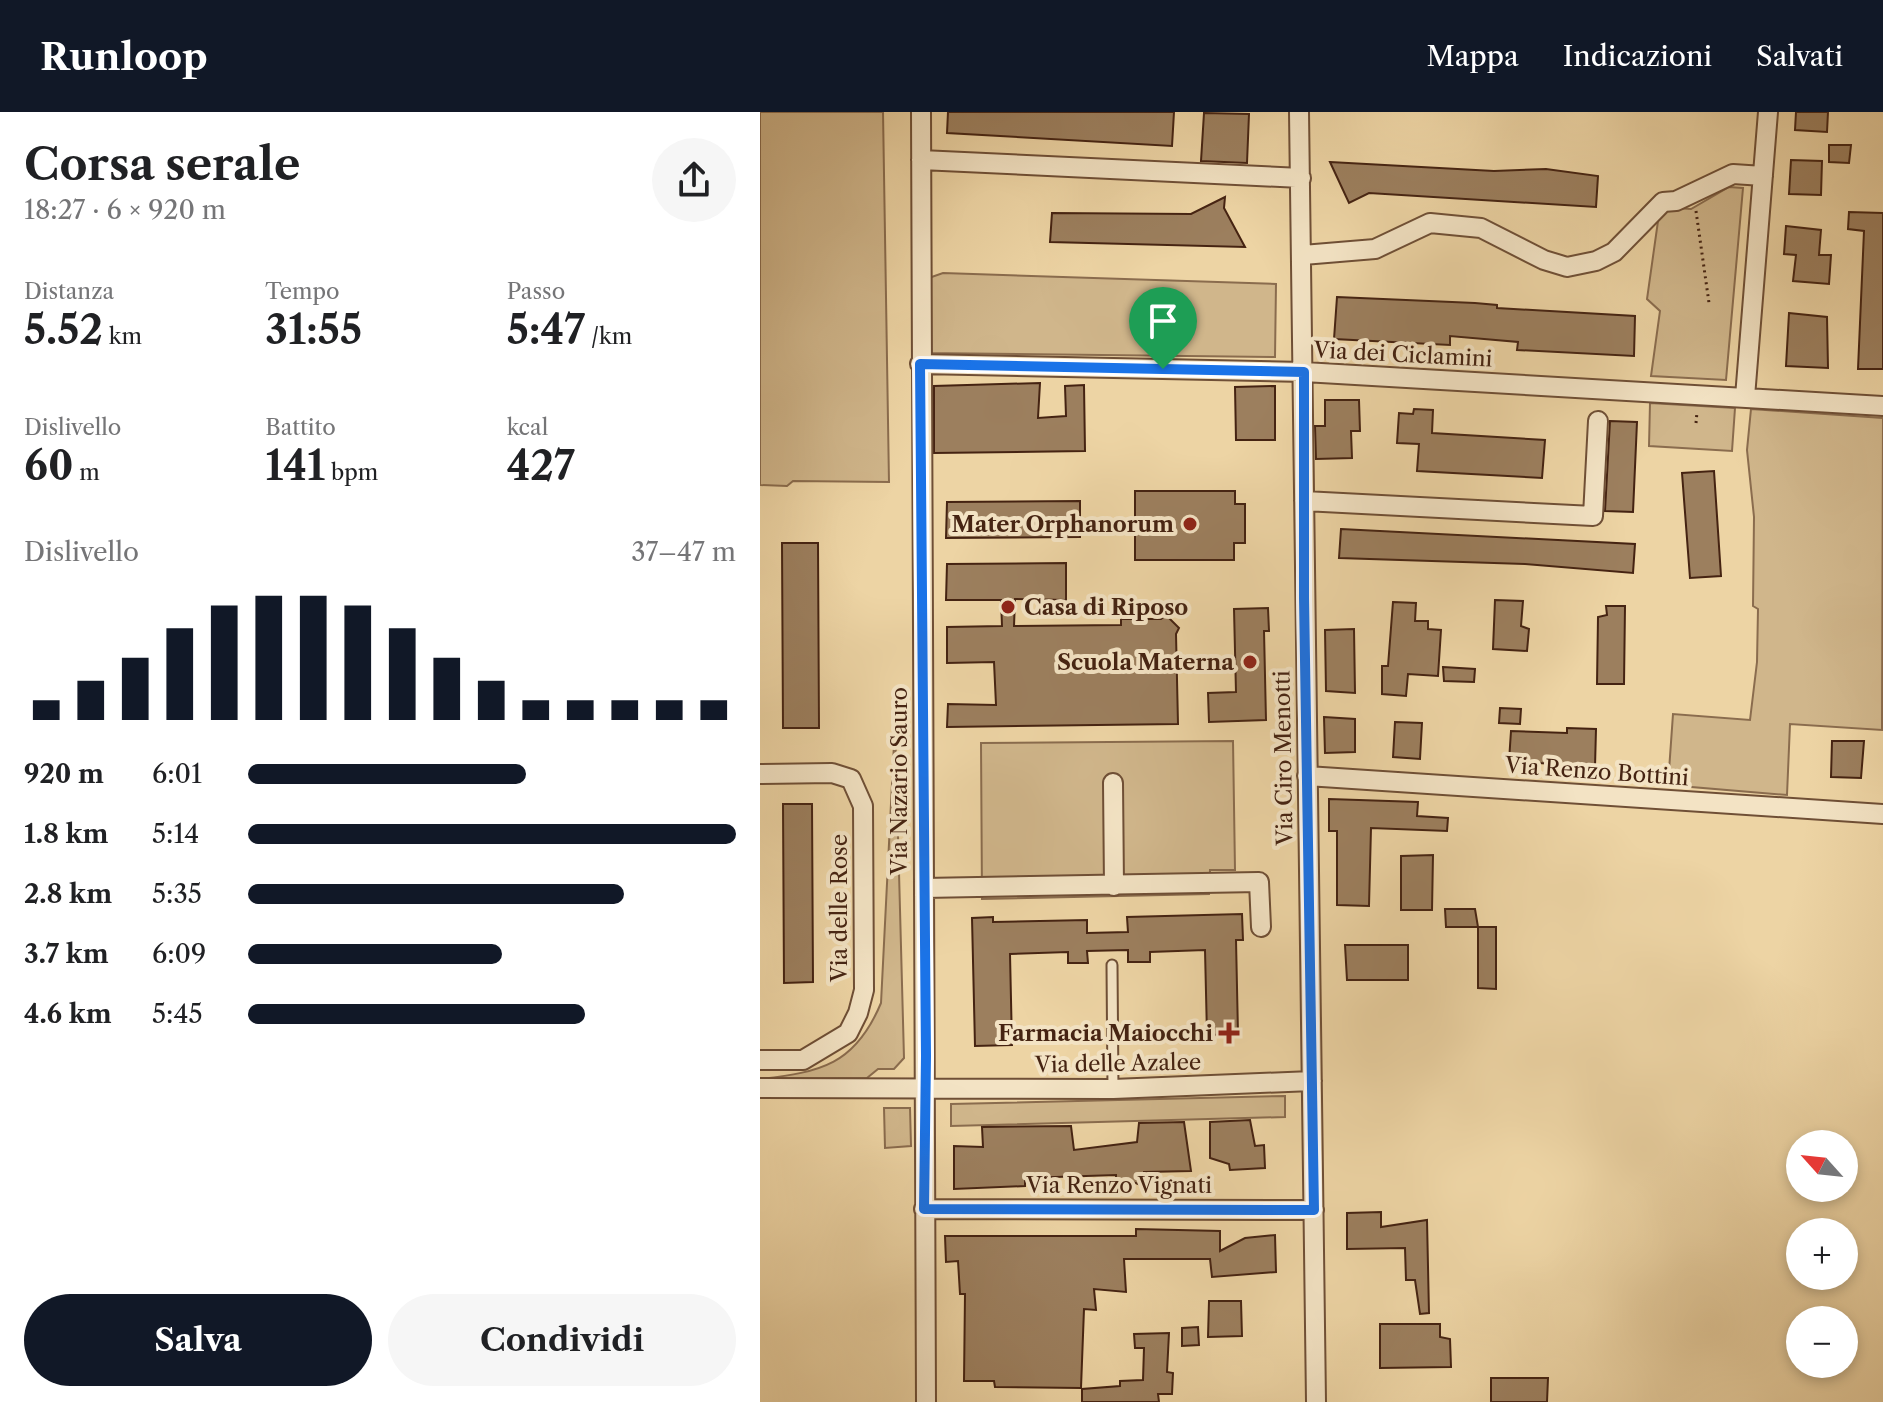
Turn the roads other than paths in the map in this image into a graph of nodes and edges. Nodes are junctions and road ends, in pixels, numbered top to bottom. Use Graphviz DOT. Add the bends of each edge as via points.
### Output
graph roads {
  1 [pos="921,112"];
  2 [pos="1299,112"];
  3 [pos="1768,112"];
  4 [pos="921,160"];
  5 [pos="1763,176"];
  6 [pos="1301,178"];
  7 [pos="1303,255"];
  8 [pos="920,364"];
  9 [pos="1304,372"];
  10 [pos="1745,397"];
  11 [pos="1883,406"];
  12 [pos="1598,421"];
  13 [pos="1304,501"];
  14 [pos="760,774"];
  15 [pos="1307,776"];
  16 [pos="1113,783"];
  17 [pos="1883,814"];
  18 [pos="1114,886"];
  19 [pos="924,888"];
  20 [pos="1261,927"];
  21 [pos="1112,965"];
  22 [pos="760,1060"];
  23 [pos="1312,1081"];
  24 [pos="760,1088"];
  25 [pos="925,1089"];
  26 [pos="1113,1089"];
  27 [pos="924,1209"];
  28 [pos="1314,1210"];
  29 [pos="926,1402"];
  30 [pos="1316,1402"];
  1 -- 4 [label="street, Via Nazario Sauro"];
  2 -- 6 [label="street, Via Ciro Menotti"];
  3 -- 5 [label="street"];
  4 -- 6 [label="street"];
  4 -- 8 [label="street, Via Nazario Sauro"];
  5 -- 7 [label="street" via="1733,174 1663,202 1614,252 1567,267 1481,228 1430,223 1375,249"];
  5 -- 10 [label="street"];
  6 -- 7 [label="street, Via Ciro Menotti"];
  7 -- 9 [label="street, Via Ciro Menotti"];
  8 -- 9 [label="street, Via dei Ciclamini"];
  8 -- 19 [label="street, Via Nazario Sauro"];
  9 -- 10 [label="street, Via dei Ciclamini"];
  9 -- 13 [label="street, Via Ciro Menotti"];
  10 -- 11 [label="street, Via dei Ciclamini"];
  12 -- 13 [label="street" via="1593,516"];
  13 -- 15 [label="street, Via Ciro Menotti"];
  14 -- 22 [label="street, Via delle Rose" via="832,773 851,779 863,806 864,990 848,1033 803,1060"];
  15 -- 17 [label="street, Via Renzo Bottini"];
  15 -- 23 [label="street, Via Ciro Menotti"];
  16 -- 18 [label="street"];
  18 -- 19 [label="street"];
  18 -- 20 [label="street" via="1259,882"];
  19 -- 25 [label="street, Via Nazario Sauro"];
  21 -- 26 [label="lane"];
  23 -- 26 [label="street, Via delle Azalee"];
  23 -- 28 [label="street, Via Ciro Menotti"];
  24 -- 25 [label="street"];
  25 -- 26 [label="street, Via delle Azalee"];
  25 -- 27 [label="street, Via Nazario Sauro"];
  27 -- 28 [label="street, Via Renzo Vignati"];
  27 -- 29 [label="street, Via Nazario Sauro"];
  28 -- 30 [label="street, Via Ciro Menotti"];
}
